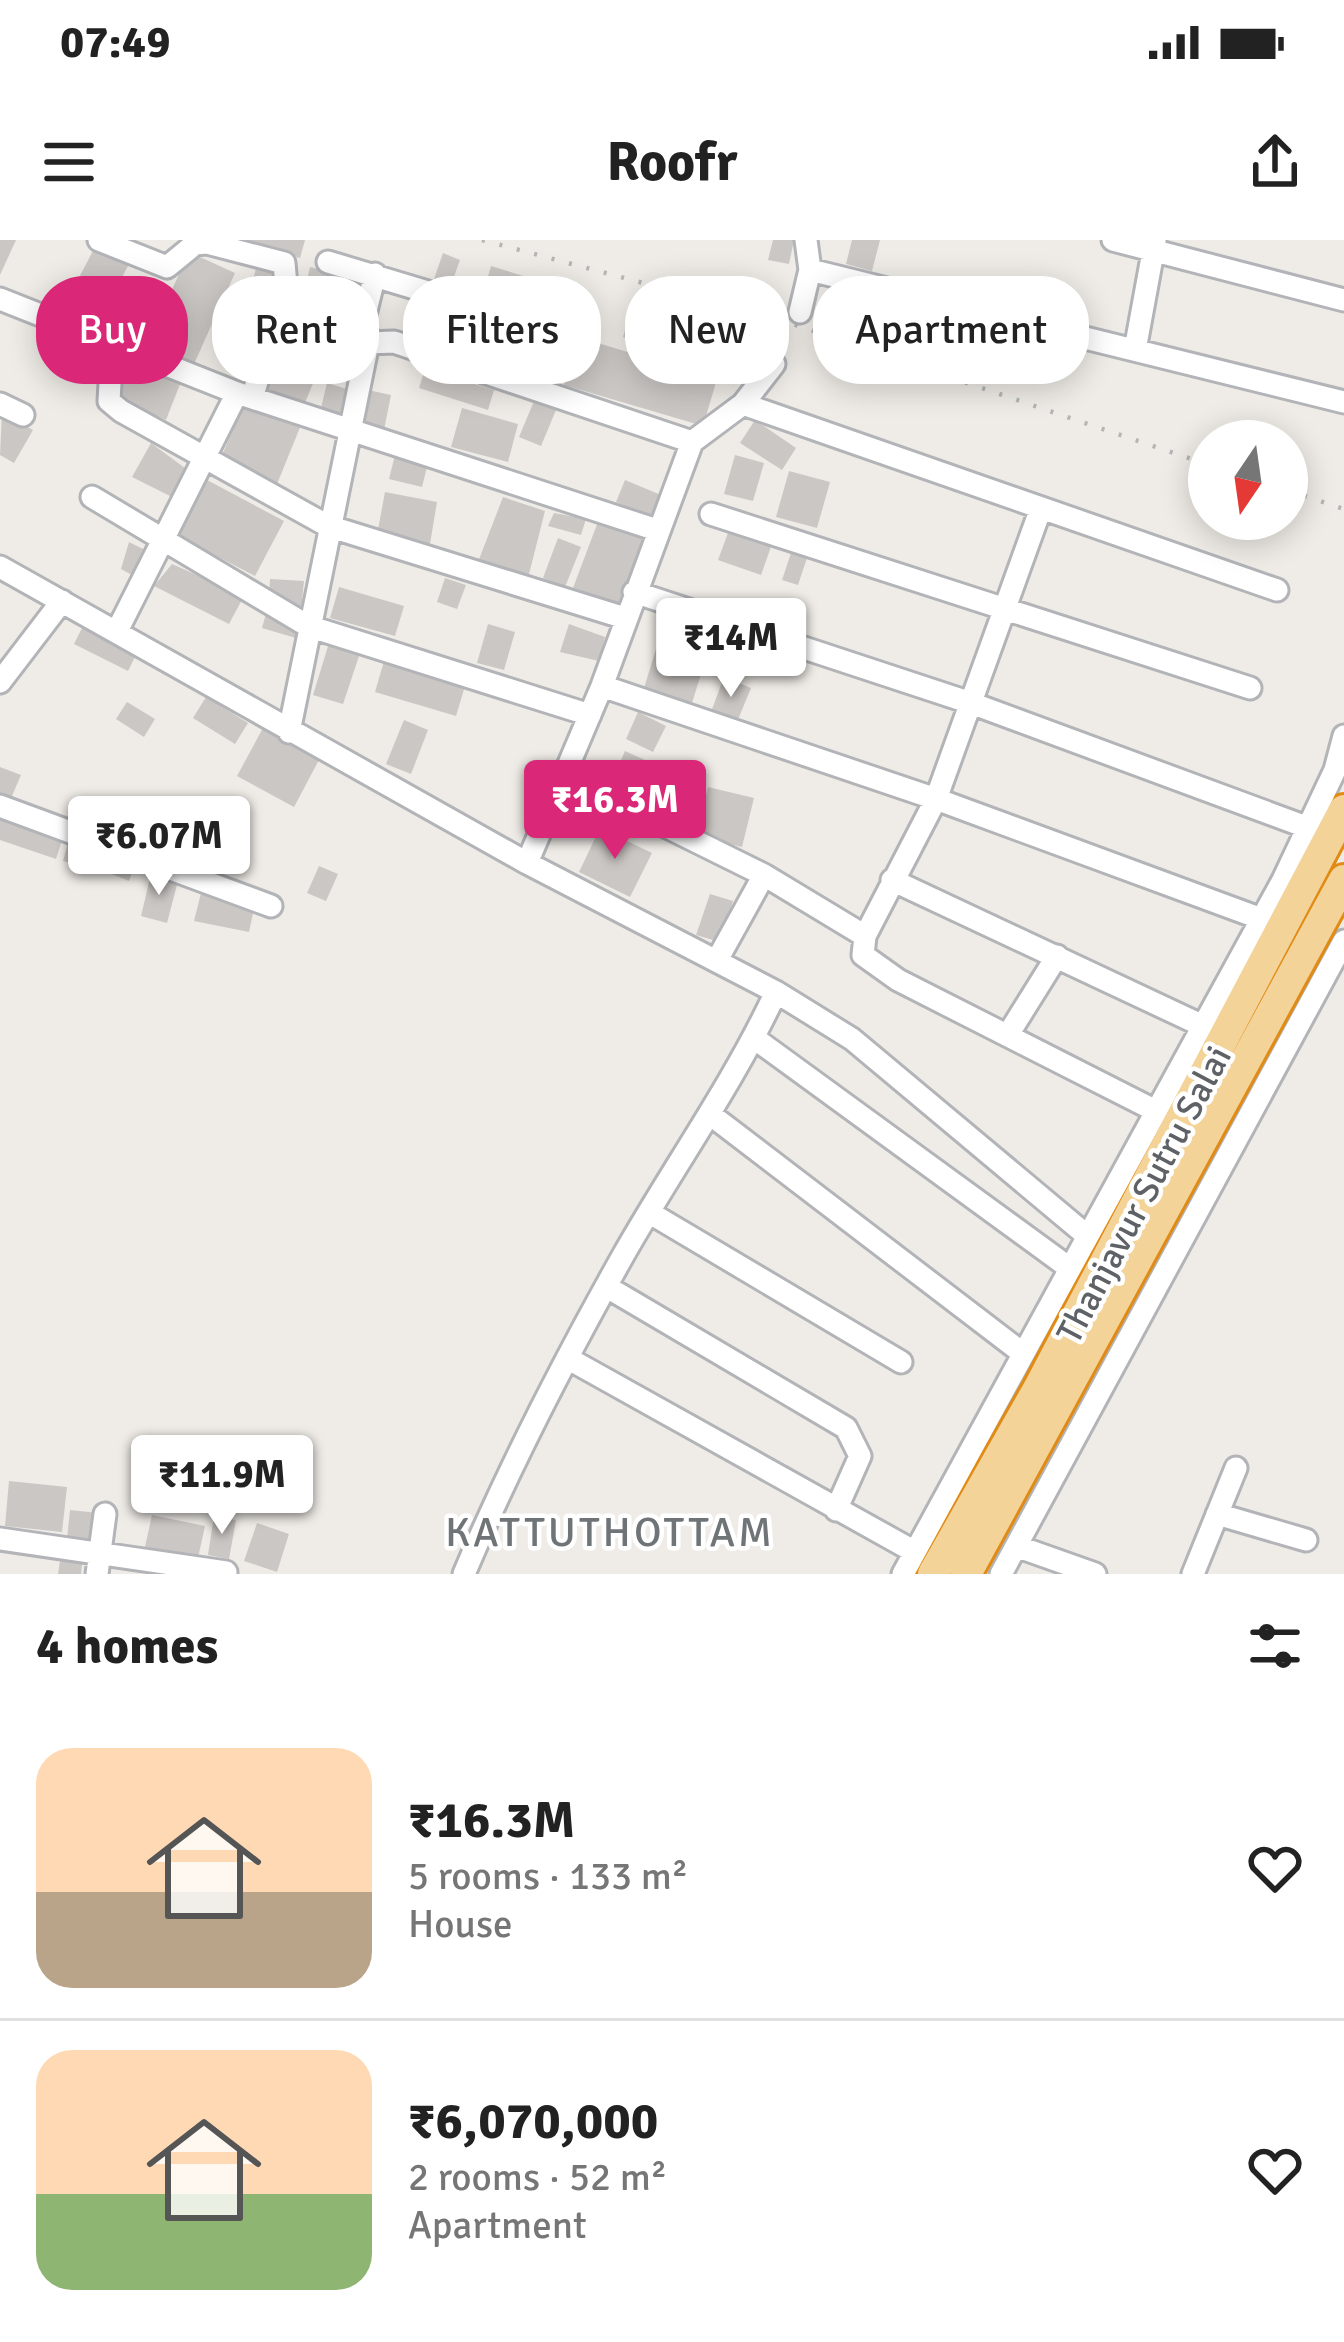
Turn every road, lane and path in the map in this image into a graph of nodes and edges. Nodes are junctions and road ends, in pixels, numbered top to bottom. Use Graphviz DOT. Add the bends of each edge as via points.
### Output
graph roads {
  1 [pos="99,240"];
  2 [pos="806,240"];
  3 [pos="1113,240"];
  4 [pos="1154,245"];
  5 [pos="328,262"];
  6 [pos="810,270"];
  7 [pos="375,274"];
  8 [pos="0,299"];
  9 [pos="1344,300"];
  10 [pos="800,312"];
  11 [pos="36,314"];
  12 [pos="379,343"];
  13 [pos="1135,350"];
  14 [pos="188,373"];
  15 [pos="110,384"];
  16 [pos="358,384"];
  17 [pos="758,384"];
  18 [pos="534,388"];
  19 [pos="245,394"];
  20 [pos="1344,402"];
  21 [pos="0,404"];
  22 [pos="743,404"];
  23 [pos="23,415"];
  24 [pos="346,430"];
  25 [pos="692,442"];
  26 [pos="207,461"];
  27 [pos="92,497"];
  28 [pos="1041,508"];
  29 [pos="711,514"];
  30 [pos="328,526"];
  31 [pos="657,530"];
  32 [pos="165,542"];
  33 [pos="0,567"];
  34 [pos="1277,590"];
  35 [pos="634,592"];
  36 [pos="62,601"];
  37 [pos="1007,608"];
  38 [pos="625,618"];
  39 [pos="308,626"];
  40 [pos="118,631"];
  41 [pos="0,682"];
  42 [pos="602,686"];
  43 [pos="1250,688"];
  44 [pos="971,703"];
  45 [pos="590,715"];
  46 [pos="289,732"];
  47 [pos="1344,736"];
  48 [pos="564,776"];
  49 [pos="936,800"];
  50 [pos="0,806"];
  51 [pos="1344,810"];
  52 [pos="1310,828"];
  53 [pos="527,863"];
  54 [pos="764,875"];
  55 [pos="892,880"];
  56 [pos="1344,880"];
  57 [pos="271,906"];
  58 [pos="1259,918"];
  59 [pos="865,936"];
  60 [pos="1344,940"];
  61 [pos="1057,956"];
  62 [pos="717,960"];
  63 [pos="776,992"];
  64 [pos="1201,1025"];
  65 [pos="1010,1033"];
  66 [pos="754,1038"];
  67 [pos="1154,1111"];
  68 [pos="712,1115"];
  69 [pos="650,1213"];
  70 [pos="1085,1234"];
  71 [pos="1068,1267"];
  72 [pos="607,1287"];
  73 [pos="1021,1352"];
  74 [pos="569,1359"];
  75 [pos="901,1362"];
  76 [pos="1236,1468"];
  77 [pos="836,1510"];
  78 [pos="105,1514"];
  79 [pos="1217,1514"];
  80 [pos="0,1539"];
  81 [pos="1306,1540"];
  82 [pos="1016,1546"];
  83 [pos="100,1550"];
  84 [pos="924,1563"];
  85 [pos="226,1572"];
  86 [pos="98,1574"];
  87 [pos="464,1574"];
  88 [pos="903,1574"];
  89 [pos="966,1574"];
  90 [pos="1001,1574"];
  91 [pos="1095,1574"];
  92 [pos="1193,1574"];
  1 -- 19 [label="street" via="167,266 207,243 284,263 286,285"];
  2 -- 6 [label="street"];
  3 -- 4 [label="street"];
  4 -- 9 [label="street"];
  4 -- 13 [label="street"];
  5 -- 7 [label="street"];
  6 -- 10 [label="street"];
  6 -- 13 [label="street"];
  7 -- 18 [label="street" via="544,327 551,342"];
  8 -- 11 [label="street"];
  12 -- 18 [label="street"];
  13 -- 20 [label="street"];
  14 -- 19 [label="street"];
  15 -- 26 [label="street" via="109,401"];
  16 -- 24 [label="street"];
  17 -- 22 [label="street"];
  18 -- 25 [label="street"];
  19 -- 24 [label="street"];
  19 -- 26 [label="street"];
  21 -- 23 [label="street"];
  22 -- 25 [label="street"];
  22 -- 28 [label="street"];
  24 -- 30 [label="street"];
  24 -- 31 [label="street"];
  25 -- 31 [label="street"];
  26 -- 30 [label="street"];
  26 -- 32 [label="street"];
  27 -- 32 [label="street"];
  28 -- 34 [label="street"];
  28 -- 37 [label="street"];
  29 -- 37 [label="street"];
  30 -- 38 [label="street"];
  30 -- 39 [label="street"];
  31 -- 35 [label="street"];
  32 -- 39 [label="street"];
  32 -- 40 [label="street"];
  33 -- 36 [label="street"];
  35 -- 38 [label="street"];
  35 -- 44 [label="street"];
  36 -- 40 [label="street"];
  36 -- 41 [label="street"];
  37 -- 43 [label="street"];
  37 -- 44 [label="street"];
  38 -- 42 [label="street"];
  39 -- 45 [label="street"];
  39 -- 46 [label="street"];
  40 -- 46 [label="street"];
  42 -- 45 [label="street"];
  42 -- 49 [label="street"];
  44 -- 49 [label="street"];
  44 -- 52 [label="street"];
  45 -- 48 [label="street"];
  46 -- 53 [label="street"];
  47 -- 52 [label="street"];
  48 -- 53 [label="street"];
  48 -- 54 [label="street"];
  49 -- 55 [label="street"];
  49 -- 58 [label="street"];
  50 -- 57 [label="street"];
  51 -- 84 [label="highway, Thanjavur Sutru Salai" via="1049,1369"];
  52 -- 58 [label="street"];
  53 -- 62 [label="street"];
  54 -- 59 [label="street"];
  54 -- 62 [label="street"];
  55 -- 59 [label="street"];
  55 -- 61 [label="street"];
  56 -- 89 [label="highway, Thanjavur Sutru Salai"];
  58 -- 64 [label="street"];
  59 -- 65 [label="street" via="863,955 873,967"];
  60 -- 82 [label="street"];
  61 -- 64 [label="street"];
  61 -- 65 [label="street"];
  62 -- 63 [label="street"];
  63 -- 66 [label="street"];
  63 -- 70 [label="street" via="852,1039"];
  64 -- 67 [label="street"];
  65 -- 67 [label="street"];
  66 -- 68 [label="street"];
  66 -- 71 [label="street"];
  67 -- 70 [label="street"];
  68 -- 69 [label="street"];
  68 -- 73 [label="street"];
  69 -- 72 [label="street"];
  69 -- 75 [label="street"];
  70 -- 71 [label="street"];
  71 -- 73 [label="street"];
  72 -- 74 [label="street"];
  72 -- 77 [label="street" via="846,1428 860,1456"];
  73 -- 84 [label="street"];
  74 -- 77 [label="street"];
  74 -- 87 [label="street"];
  76 -- 79 [label="street"];
  77 -- 84 [label="street"];
  78 -- 83 [label="street"];
  79 -- 81 [label="street"];
  79 -- 92 [label="street"];
  80 -- 83 [label="street"];
  82 -- 90 [label="street"];
  82 -- 91 [label="street"];
  83 -- 85 [label="street"];
  83 -- 86 [label="street"];
  84 -- 88 [label="street"];
}
